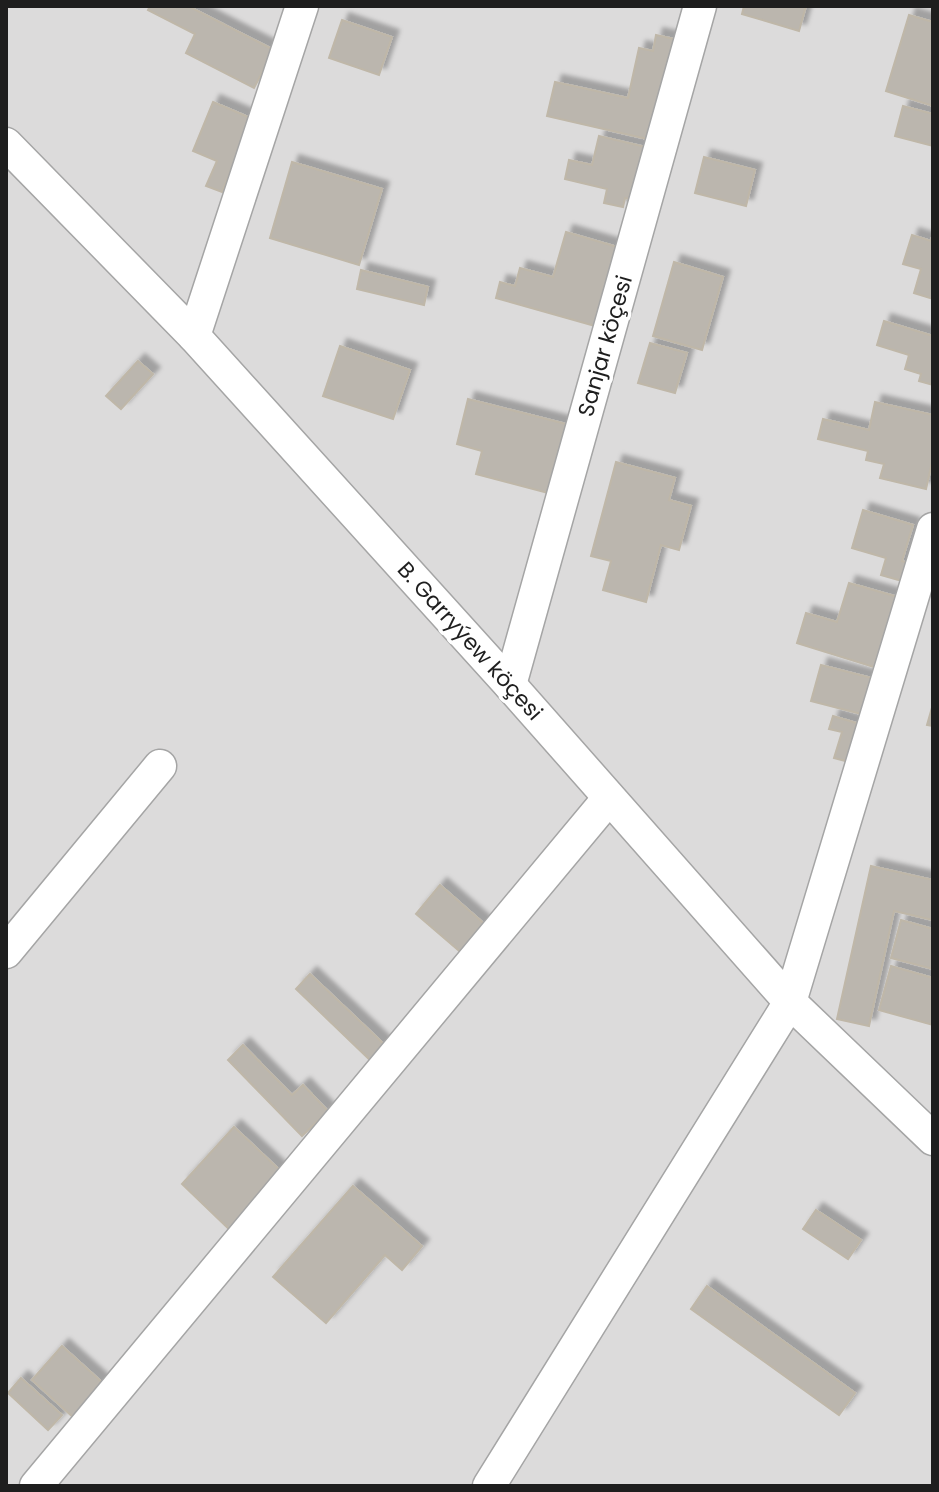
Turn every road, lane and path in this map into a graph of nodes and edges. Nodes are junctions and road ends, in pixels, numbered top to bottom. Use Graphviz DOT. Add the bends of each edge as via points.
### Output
graph roads {
  1 [pos="302,6"];
  2 [pos="700,6"];
  3 [pos="6,144"];
  4 [pos="194,336"];
  5 [pos="933,529"];
  6 [pos="510,685"];
  7 [pos="160,766"];
  8 [pos="609,798"];
  9 [pos="6,952"];
  10 [pos="790,1002"];
  11 [pos="933,1139"];
  12 [pos="36,1486"];
  13 [pos="489,1486"];
  1 -- 4 [label="street"];
  2 -- 6 [label="street, Sanjar köçesi"];
  3 -- 4 [label="street, B. Garryýew köçesi"];
  4 -- 6 [label="street, B. Garryýew köçesi"];
  5 -- 10 [label="street"];
  6 -- 8 [label="street, B. Garryýew köçesi"];
  7 -- 9 [label="street"];
  8 -- 10 [label="street, B. Garryýew köçesi"];
  8 -- 12 [label="street"];
  10 -- 11 [label="street, B. Garryýew köçesi"];
  10 -- 13 [label="street"];
}
